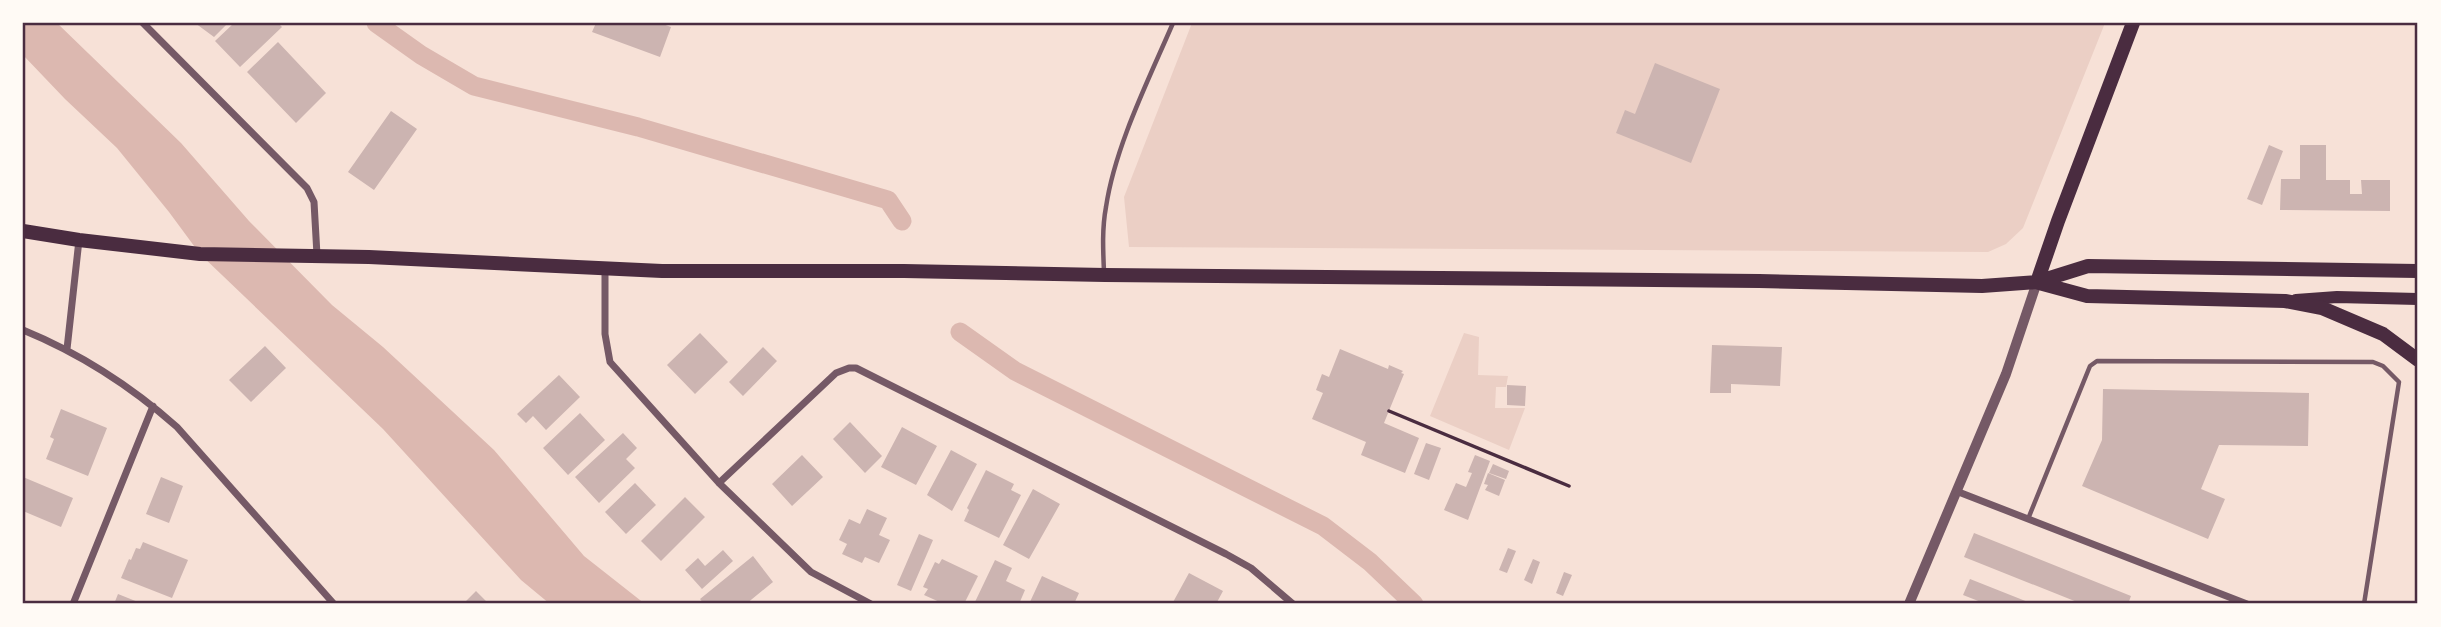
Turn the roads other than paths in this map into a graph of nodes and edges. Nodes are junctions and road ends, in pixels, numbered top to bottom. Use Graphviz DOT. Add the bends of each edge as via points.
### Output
graph roads {
  1 [pos="143,23"];
  2 [pos="1173,23"];
  3 [pos="2133,23"];
  4 [pos="23,231"];
  5 [pos="79,240"];
  6 [pos="317,256"];
  7 [pos="605,270"];
  8 [pos="2418,271"];
  9 [pos="1105,275"];
  10 [pos="2037,282"];
  11 [pos="2418,299"];
  12 [pos="2285,301"];
  13 [pos="23,330"];
  14 [pos="67,349"];
  15 [pos="2418,360"];
  16 [pos="153,406"];
  17 [pos="719,484"];
  18 [pos="1956,491"];
  19 [pos="2028,519"];
  20 [pos="330,603"];
  21 [pos="73,604"];
  22 [pos="871,604"];
  23 [pos="1293,604"];
  24 [pos="1909,604"];
  25 [pos="2247,604"];
  26 [pos="2364,604"];
  1 -- 6 [label="street" via="307,188 314,202"];
  2 -- 9 [label="lane" via="1118,156 1106,206"];
  3 -- 10 [label="highway"];
  4 -- 5 [label="highway"];
  5 -- 6 [label="highway" via="200,254"];
  5 -- 14 [label="street"];
  6 -- 7 [label="highway"];
  7 -- 9 [label="highway"];
  7 -- 17 [label="street" via="610,362"];
  8 -- 10 [label="highway" via="2088,266"];
  9 -- 10 [label="highway" via="1982,286"];
  10 -- 12 [label="highway" via="2087,296"];
  10 -- 18 [label="street" via="2006,374"];
  11 -- 12 [label="main road"];
  12 -- 15 [label="highway" via="2367,326"];
  13 -- 14 [label="street"];
  14 -- 16 [label="street"];
  16 -- 20 [label="street"];
  16 -- 21 [label="street"];
  17 -- 22 [label="street" via="811,572"];
  17 -- 23 [label="street" via="836,373 856,368 1226,554 1251,568"];
  18 -- 19 [label="street"];
  18 -- 24 [label="street"];
  19 -- 25 [label="street"];
  19 -- 26 [label="lane" via="2090,366 2097,361 2373,362 2399,382"];
}
